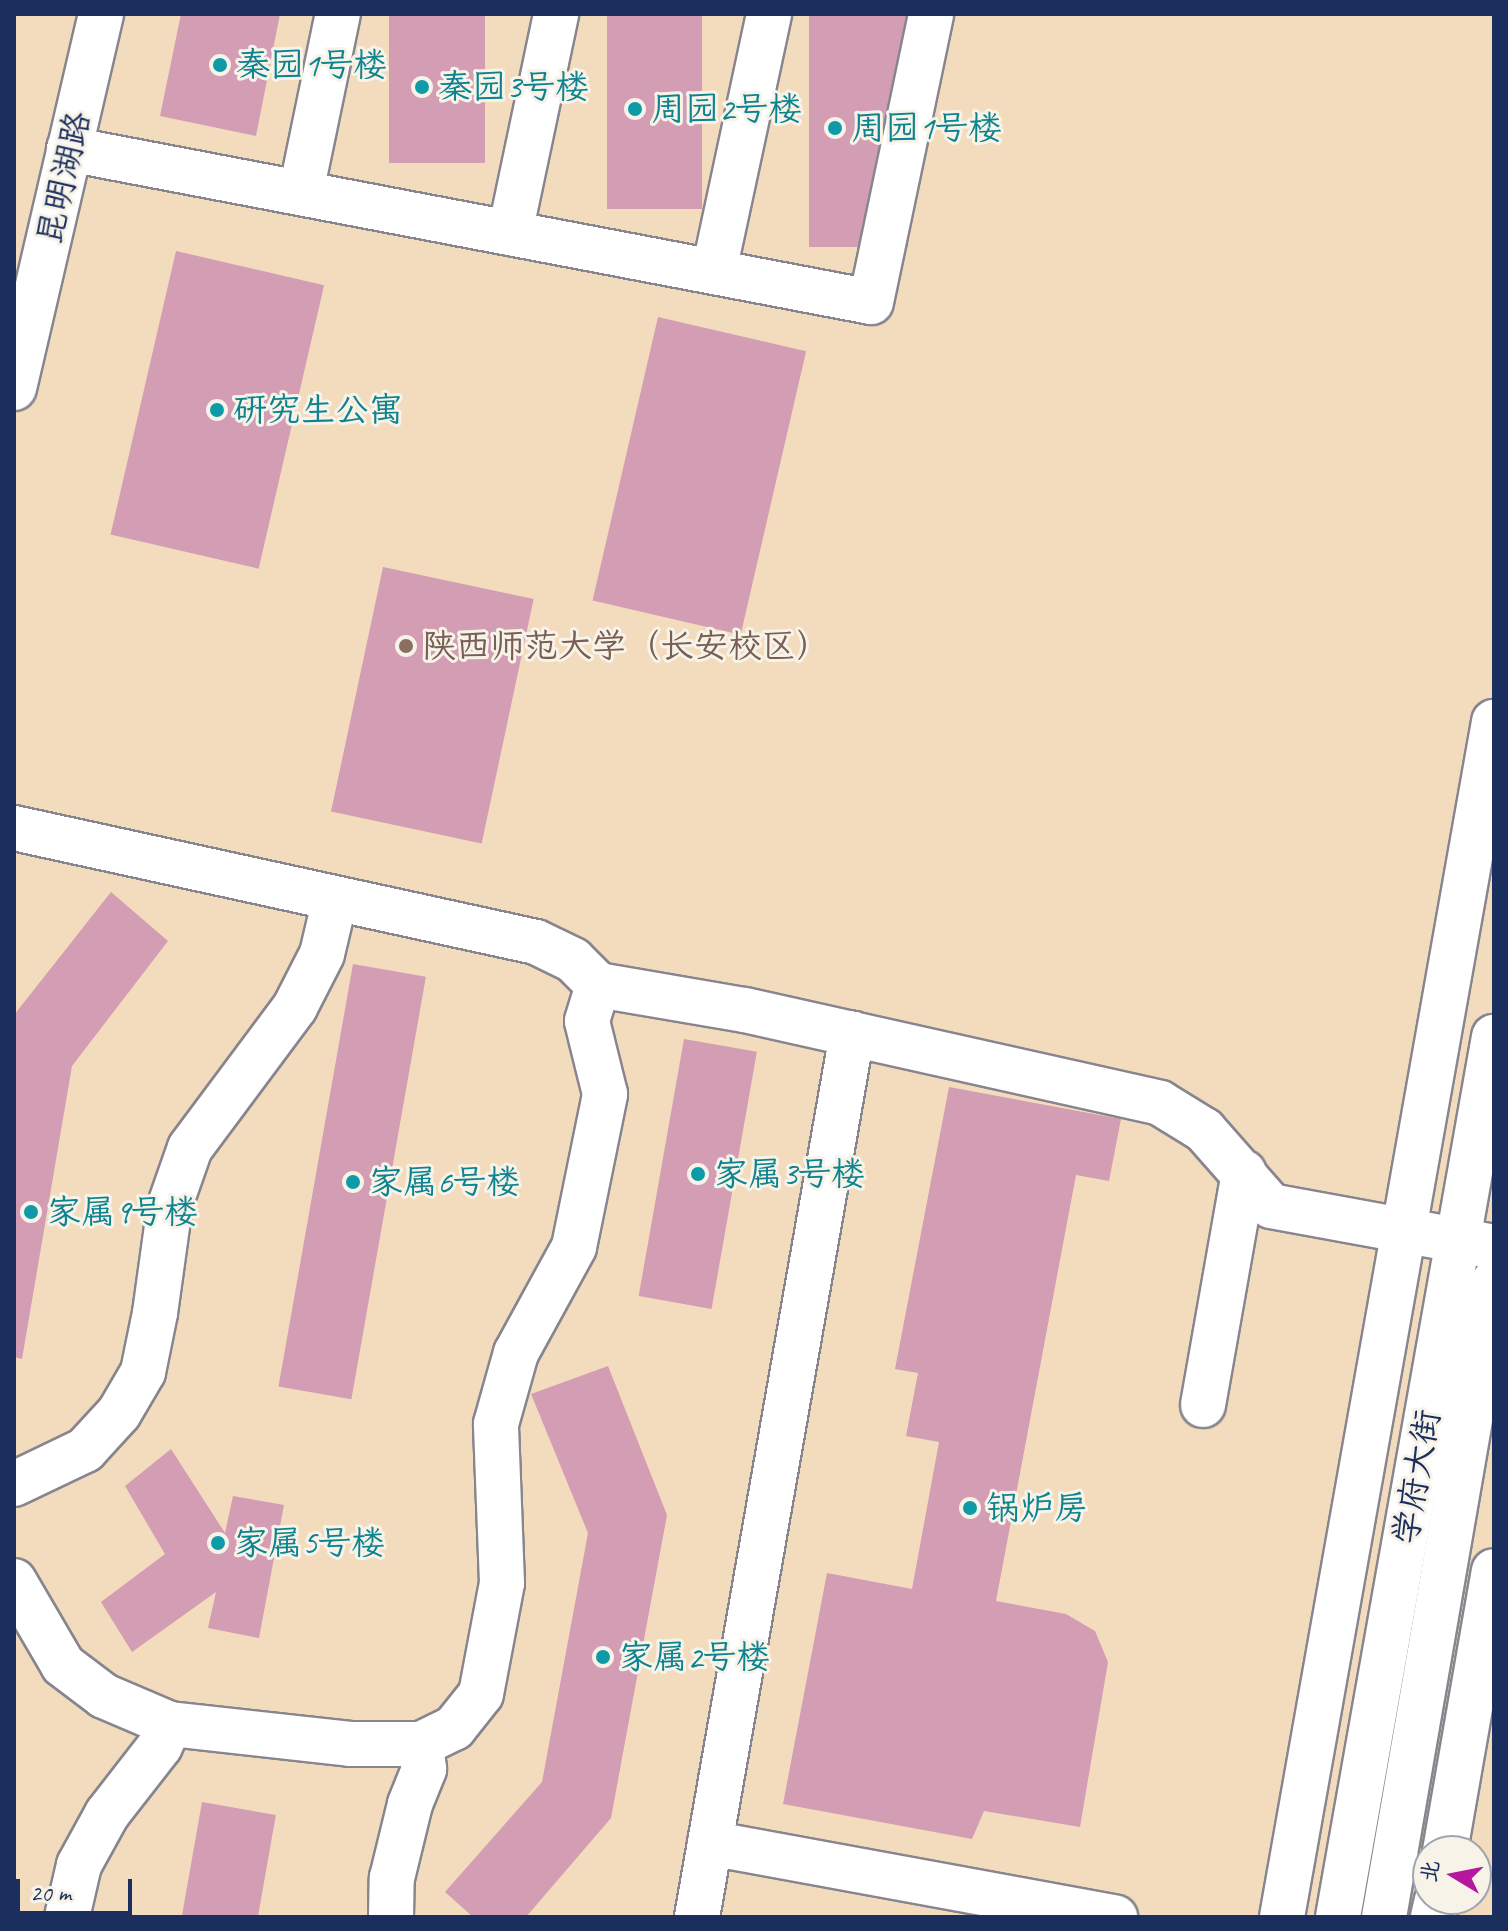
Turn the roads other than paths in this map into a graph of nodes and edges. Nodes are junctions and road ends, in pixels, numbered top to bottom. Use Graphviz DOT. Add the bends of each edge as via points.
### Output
graph roads {
  1 [pos="101,14"];
  2 [pos="338,14"];
  3 [pos="556,14"];
  4 [pos="769,14"];
  5 [pos="931,14"];
  6 [pos="69,149"];
  7 [pos="301,192"];
  8 [pos="510,233"];
  9 [pos="714,271"];
  10 [pos="14,388"];
  11 [pos="1494,722"];
  12 [pos="18,842"];
  13 [pos="335,899"];
  14 [pos="598,985"];
  15 [pos="852,1034"];
  16 [pos="1494,1037"];
  17 [pos="1244,1173"];
  18 [pos="1405,1231"];
  19 [pos="1476,1244"];
  20 [pos="1494,1281"];
  21 [pos="1203,1405"];
  22 [pos="14,1484"];
  23 [pos="1494,1571"];
  24 [pos="14,1581"];
  25 [pos="170,1724"];
  26 [pos="421,1744"];
  27 [pos="1448,1835"];
  28 [pos="710,1843"];
  29 [pos="67,1917"];
  30 [pos="391,1917"];
  31 [pos="697,1917"];
  32 [pos="1115,1917"];
  33 [pos="1282,1917"];
  34 [pos="1338,1917"];
  35 [pos="1384,1917"];
  1 -- 6 [label="main road, 昆明湖路"];
  2 -- 7 [label="main road"];
  3 -- 8 [label="main road"];
  4 -- 9 [label="main road"];
  5 -- 9 [label="main road" via="871,302"];
  6 -- 7 [label="main road"];
  6 -- 10 [label="main road, 昆明湖路"];
  7 -- 8 [label="main road"];
  8 -- 9 [label="main road"];
  11 -- 18 [label="main road"];
  12 -- 13 [label="main road"];
  13 -- 14 [label="main road" via="536,942 573,960"];
  13 -- 22 [label="main road" via="322,954 295,1007 190,1148 170,1205 143,1372 119,1413 85,1450"];
  14 -- 15 [label="main road"];
  14 -- 26 [label="main road" via="587,1021 605,1094 574,1247 516,1353 496,1424 502,1583 481,1694 454,1728"];
  15 -- 17 [label="main road" via="1160,1103 1204,1130"];
  15 -- 28 [label="main road"];
  16 -- 19 [label="main road, 学府大街"];
  17 -- 18 [label="main road" via="1271,1206"];
  17 -- 21 [label="main road"];
  18 -- 19 [label="main road"];
  18 -- 33 [label="main road"];
  19 -- 34 [label="main road, 学府大街"];
  20 -- 35 [label="main road, 学府大街"];
  23 -- 27 [label="main road"];
  24 -- 25 [label="main road" via="63,1665 104,1696"];
  25 -- 26 [label="main road" via="337,1743"];
  25 -- 29 [label="main road" via="160,1746 107,1814 79,1865"];
  26 -- 30 [label="main road" via="424,1769 392,1878"];
  28 -- 31 [label="main road"];
  28 -- 32 [label="main road"];
}
